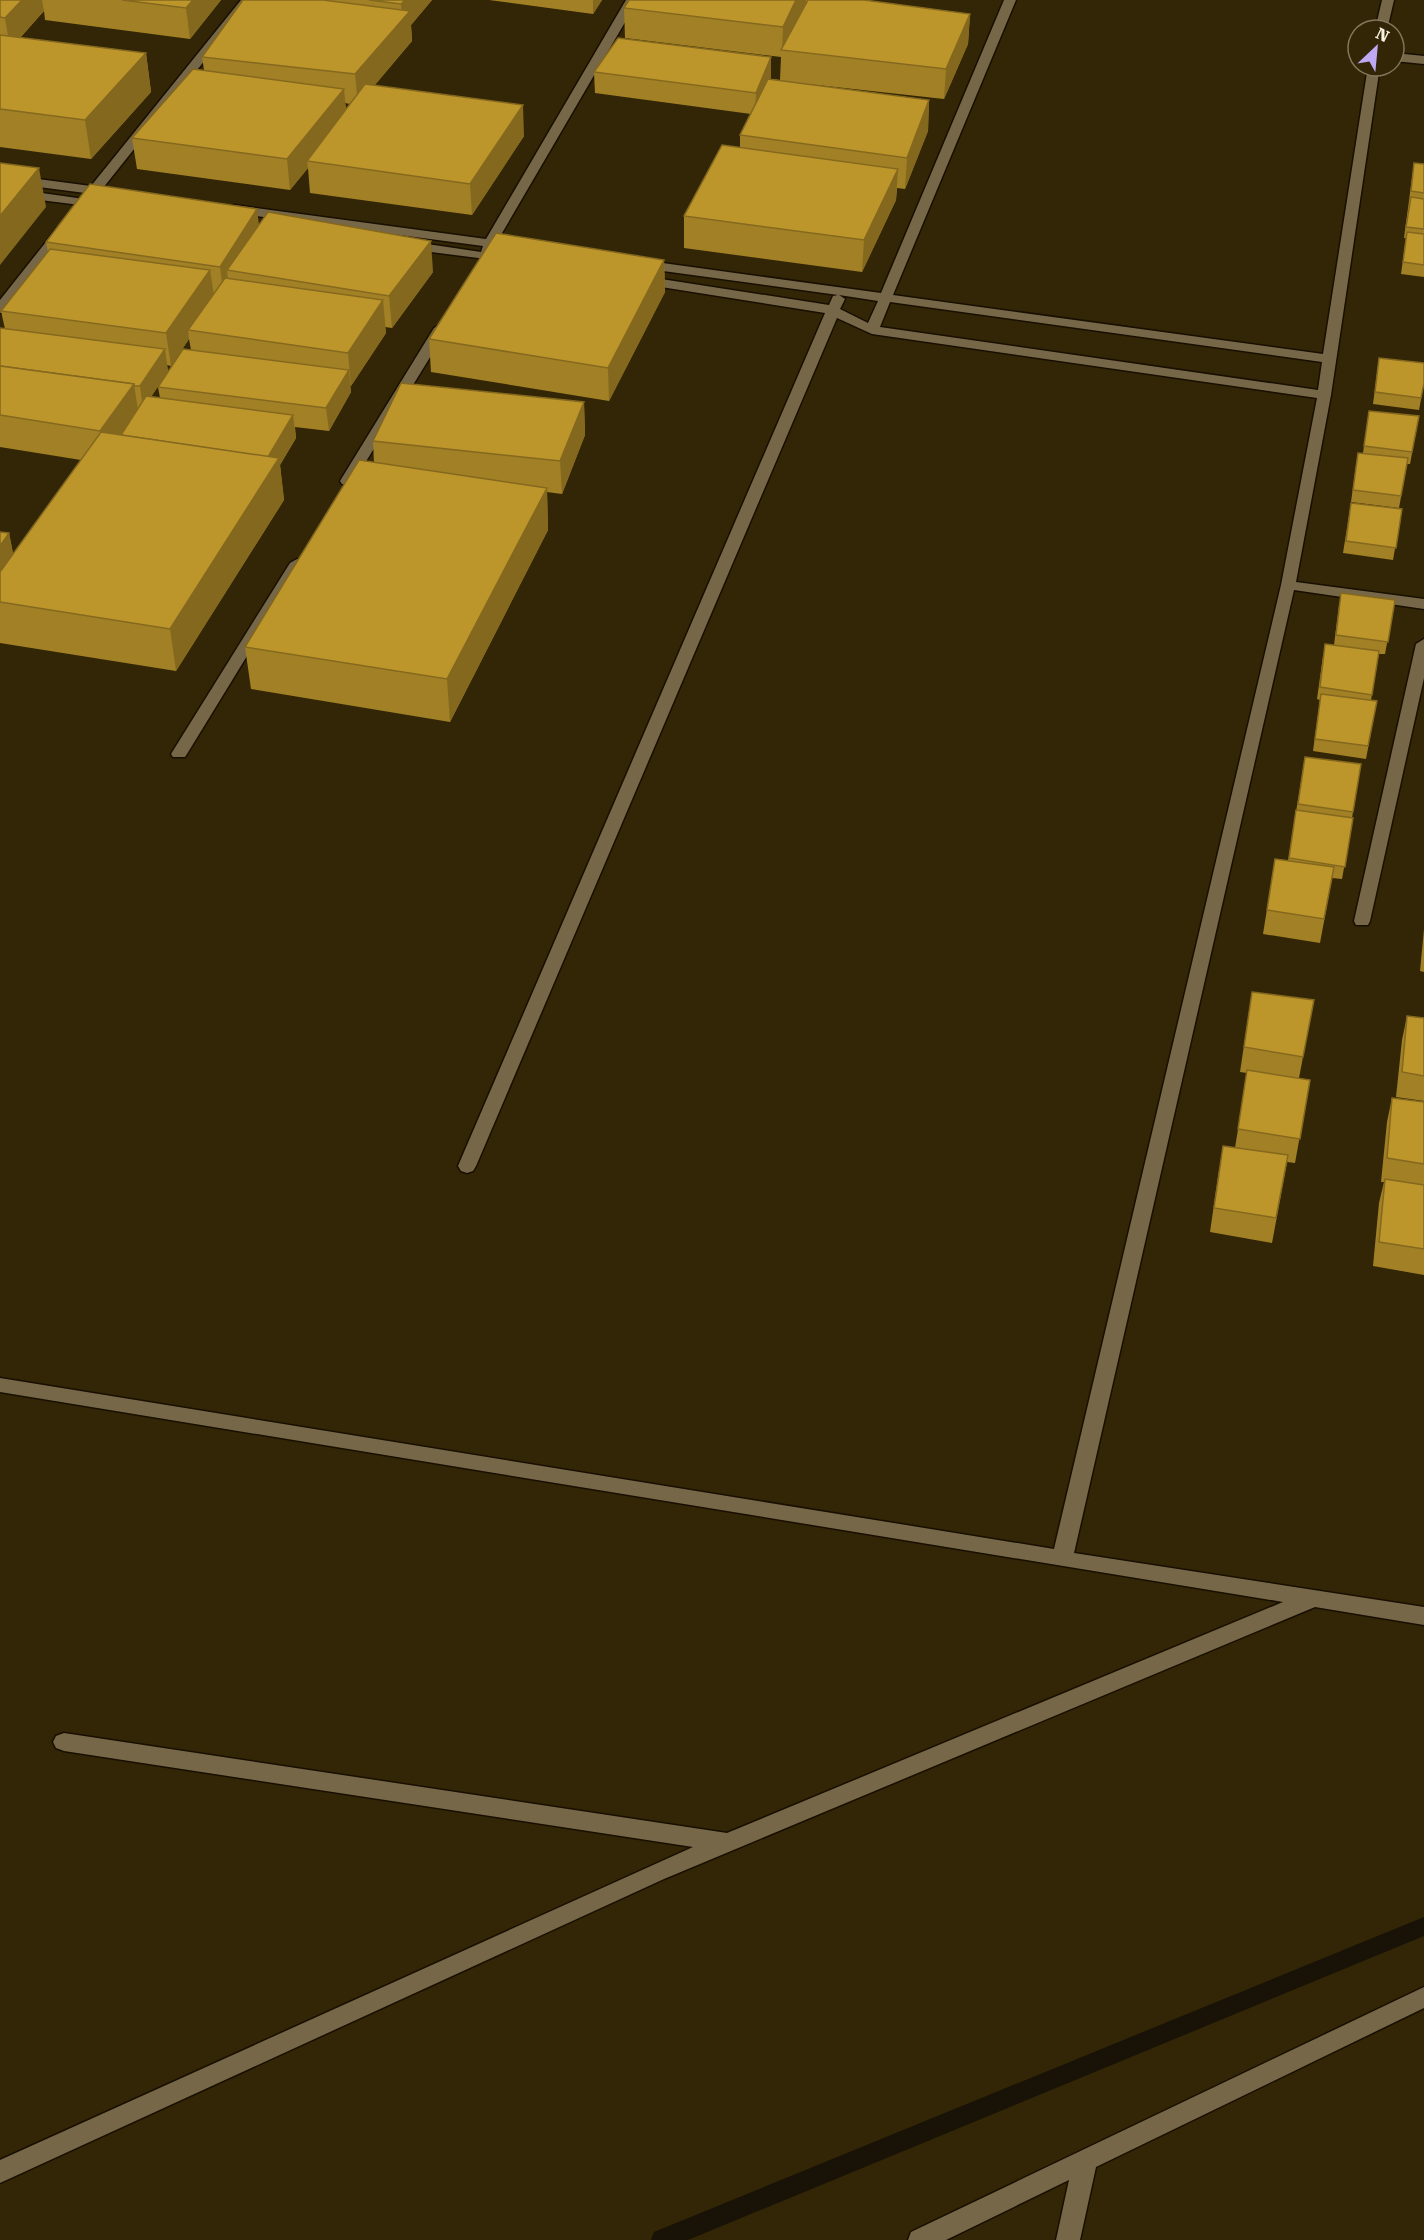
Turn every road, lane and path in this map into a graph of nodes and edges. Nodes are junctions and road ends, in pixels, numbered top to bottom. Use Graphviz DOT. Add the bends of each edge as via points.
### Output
graph roads {
  1 [pos="247,0"];
  2 [pos="633,0"];
  3 [pos="1010,0"];
  4 [pos="1388,0"];
  5 [pos="1384,18"];
  6 [pos="1406,58"];
  7 [pos="1424,60"];
  8 [pos="1372,78"];
  9 [pos="0,178"];
  10 [pos="93,190"];
  11 [pos="0,192"];
  12 [pos="128,195"];
  13 [pos="108,206"];
  14 [pos="222,207"];
  15 [pos="78,212"];
  16 [pos="226,221"];
  17 [pos="485,255"];
  18 [pos="523,255"];
  19 [pos="631,263"];
  20 [pos="624,277"];
  21 [pos="842,292"];
  22 [pos="885,298"];
  23 [pos="0,309"];
  24 [pos="832,310"];
  25 [pos="448,317"];
  26 [pos="872,330"];
  27 [pos="1329,359"];
  28 [pos="1324,395"];
  29 [pos="342,490"];
  30 [pos="304,551"];
  31 [pos="1288,585"];
  32 [pos="1424,604"];
  33 [pos="1424,644"];
  34 [pos="179,754"];
  35 [pos="1362,921"];
  36 [pos="467,1166"];
  37 [pos="0,1385"];
  38 [pos="1062,1559"];
  39 [pos="1317,1598"];
  40 [pos="1424,1616"];
  41 [pos="64,1742"];
  42 [pos="728,1842"];
  43 [pos="1424,1997"];
  44 [pos="1086,2160"];
  45 [pos="0,2172"];
  46 [pos="920,2240"];
  47 [pos="1068,2240"];
  1 -- 10 [label="street"];
  2 -- 17 [label="street"];
  3 -- 22 [label="street"];
  4 -- 5 [label="street"];
  6 -- 7 [label="street"];
  8 -- 27 [label="street"];
  9 -- 10 [label="street"];
  10 -- 12 [label="street"];
  10 -- 15 [label="street"];
  11 -- 15 [label="street"];
  13 -- 15 [label="street"];
  14 -- 17 [label="street"];
  15 -- 23 [label="street"];
  16 -- 17 [label="street"];
  17 -- 18 [label="street"];
  19 -- 21 [label="street"];
  20 -- 24 [label="street"];
  21 -- 22 [label="street"];
  21 -- 24 [label="street"];
  22 -- 26 [label="street"];
  22 -- 27 [label="street"];
  24 -- 26 [label="street"];
  24 -- 36 [label="street"];
  25 -- 29 [label="street"];
  26 -- 28 [label="street"];
  27 -- 28 [label="street"];
  28 -- 31 [label="street"];
  30 -- 34 [label="street"];
  31 -- 32 [label="street"];
  31 -- 38 [label="street"];
  33 -- 35 [label="street"];
  37 -- 38 [label="street"];
  38 -- 39 [label="street"];
  39 -- 40 [label="street"];
  39 -- 42 [label="street"];
  41 -- 42 [label="street"];
  42 -- 45 [label="street"];
  43 -- 44 [label="street"];
  44 -- 46 [label="street"];
  44 -- 47 [label="street"];
}
